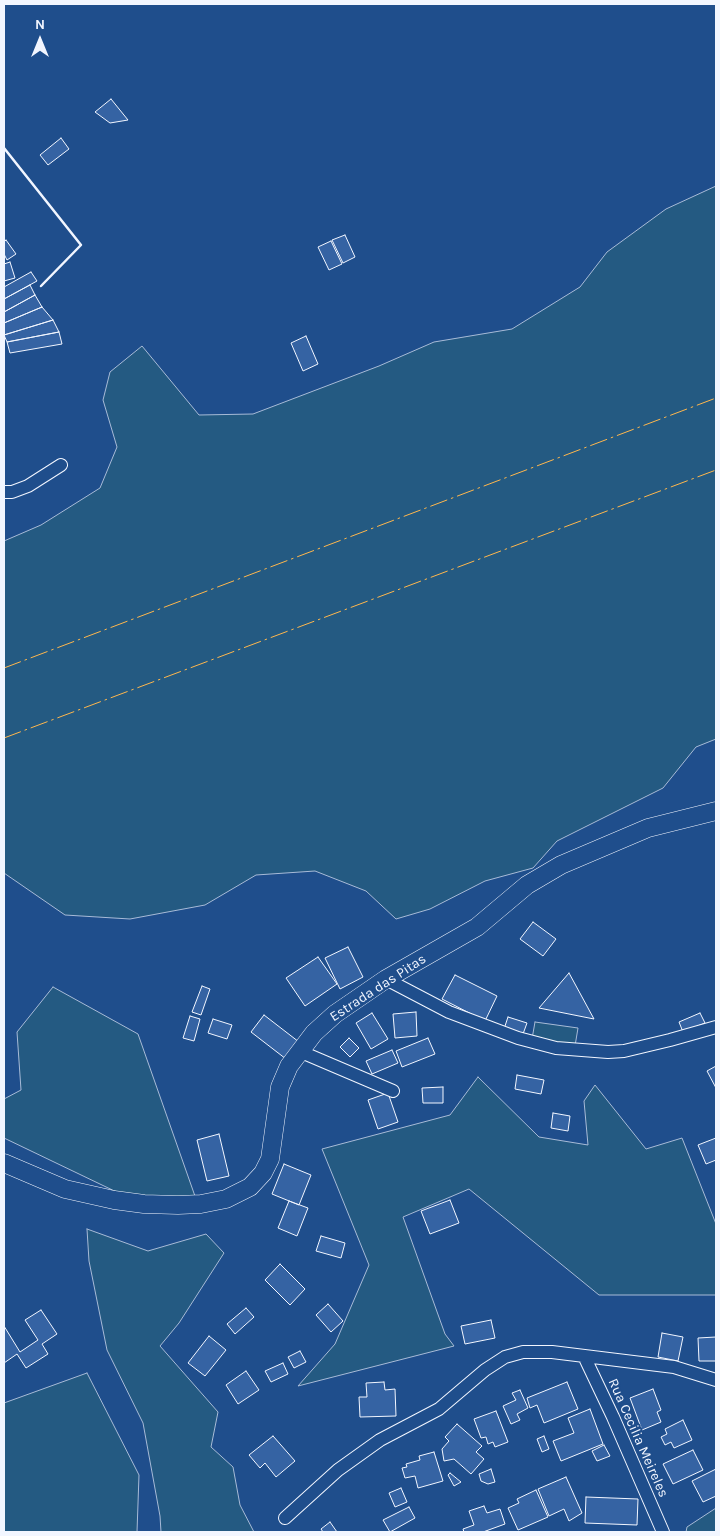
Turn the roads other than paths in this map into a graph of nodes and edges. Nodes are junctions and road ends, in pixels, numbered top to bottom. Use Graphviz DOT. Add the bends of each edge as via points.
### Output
graph roads {
  1 [pos="60,465"];
  2 [pos="4,492"];
  3 [pos="716,811"];
  4 [pos="386,979"];
  5 [pos="716,1027"];
  6 [pos="299,1051"];
  7 [pos="394,1092"];
  8 [pos="4,1163"];
  9 [pos="584,1356"];
  10 [pos="716,1380"];
  11 [pos="285,1518"];
  12 [pos="663,1532"];
  1 -- 2 [label="street" via="28,486"];
  3 -- 4 [label="street, Estrada das Pitas" via="648,828 561,865 527,885 477,927"];
  4 -- 5 [label="street" via="449,1012 518,1038 556,1048 624,1050"];
  4 -- 6 [label="street, Estrada das Pitas" via="334,1014"];
  6 -- 7 [label="street"];
  6 -- 8 [label="street, Estrada das Pitas" via="280,1087 270,1159 264,1173 250,1187 226,1199 178,1205 114,1200 65,1189"];
  9 -- 10 [label="street" via="674,1366"];
  9 -- 11 [label="street" via="523,1352 505,1357 439,1409 380,1440 338,1470"];
  9 -- 12 [label="street, Rua Cecilia Meireles"];
}
